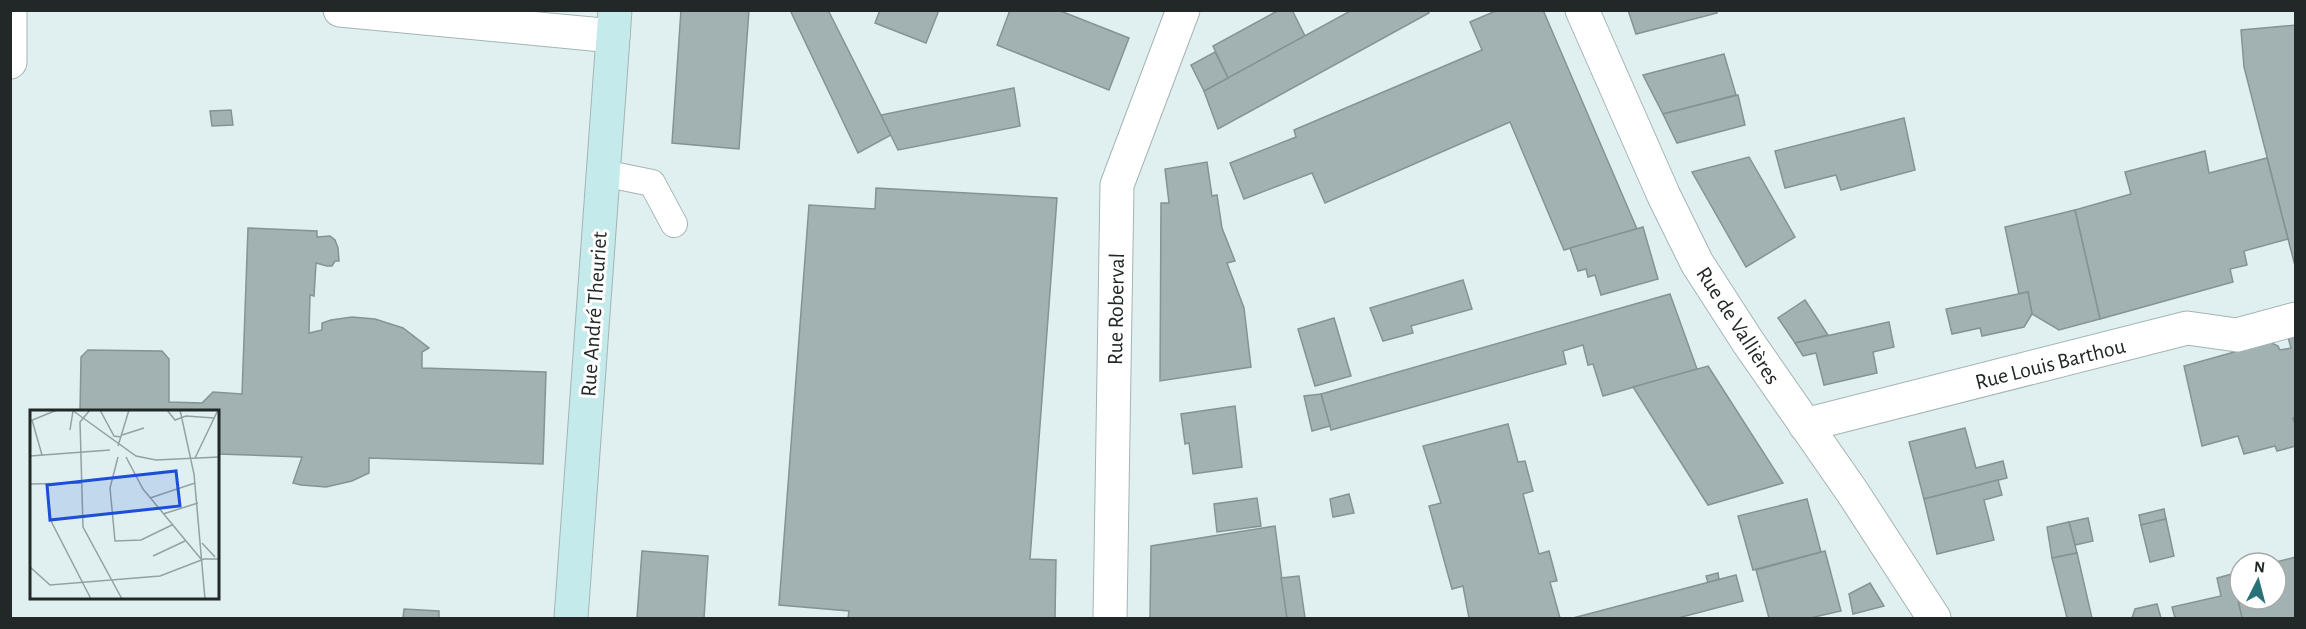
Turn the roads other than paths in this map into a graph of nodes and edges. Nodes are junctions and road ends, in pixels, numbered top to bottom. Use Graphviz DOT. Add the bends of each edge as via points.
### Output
graph roads {
  1 [pos="340,10"];
  2 [pos="1183,10"];
  3 [pos="1582,10"];
  4 [pos="10,13"];
  5 [pos="614,23"];
  6 [pos="10,62"];
  7 [pos="603,173"];
  8 [pos="674,224"];
  9 [pos="2295,320"];
  10 [pos="1805,425"];
  11 [pos="571,618"];
  12 [pos="1110,618"];
  13 [pos="1934,618"];
  1 -- 5 [label="street"];
  2 -- 12 [label="street, Rue Roberval" via="1117,185"];
  3 -- 10 [label="street, Rue de Vallières" via="1697,263"];
  4 -- 6 [label="street"];
  5 -- 7 [label="street, Rue André Theuriet"];
  7 -- 8 [label="lane" via="652,183"];
  7 -- 11 [label="street, Rue André Theuriet"];
  9 -- 10 [label="street, Rue Louis Barthou" via="2237,334 2187,328"];
  10 -- 13 [label="street, Rue de Vallières"];
}
